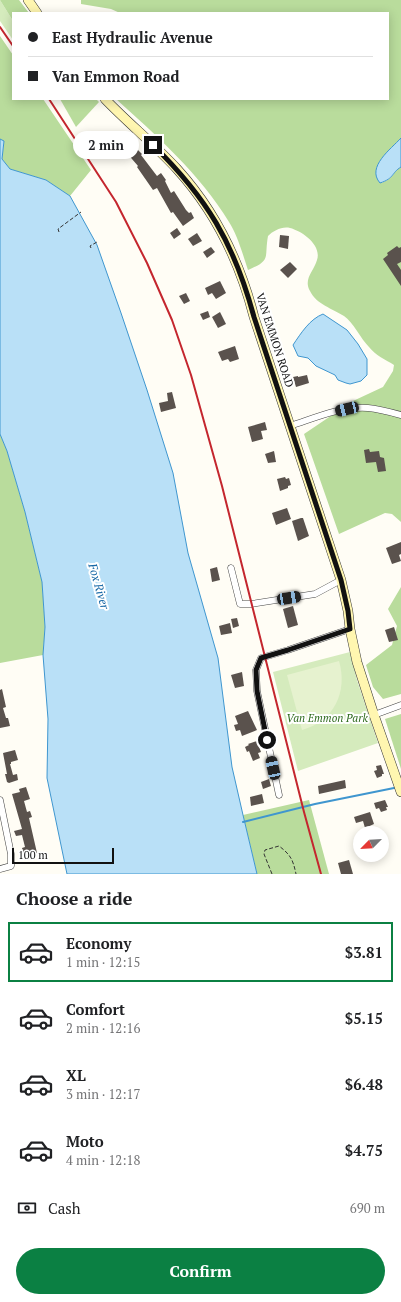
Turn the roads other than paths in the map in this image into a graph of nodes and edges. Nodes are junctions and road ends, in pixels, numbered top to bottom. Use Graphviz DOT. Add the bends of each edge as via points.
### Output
graph roads {
  1 [pos="28,0"];
  2 [pos="36,12"];
  3 [pos="105,100"];
  4 [pos="401,414"];
  5 [pos="290,426"];
  6 [pos="231,568"];
  7 [pos="341,580"];
  8 [pos="350,629"];
  9 [pos="401,705"];
  10 [pos="374,715"];
  11 [pos="401,792"];
  12 [pos="279,795"];
  13 [pos="0,800"];
  14 [pos="0,869"];
  1 -- 2 [label="street"];
  3 -- 5 [label="street, VAN EMMON ROAD" via="178,170 200,196 218,224 241,274"];
  4 -- 5 [label="street" via="368,408 347,409"];
  5 -- 7 [label="street, VAN EMMON ROAD"];
  6 -- 7 [label="street" via="240,604 315,594"];
  7 -- 8 [label="street, VAN EMMON ROAD"];
  8 -- 10 [label="street, VAN EMMON ROAD" via="357,662"];
  8 -- 12 [label="street" via="261,658 256,670 257,691"];
  9 -- 10 [label="street"];
  10 -- 11 [label="street, VAN EMMON ROAD"];
  13 -- 14 [label="street" via="11,866"];
}
